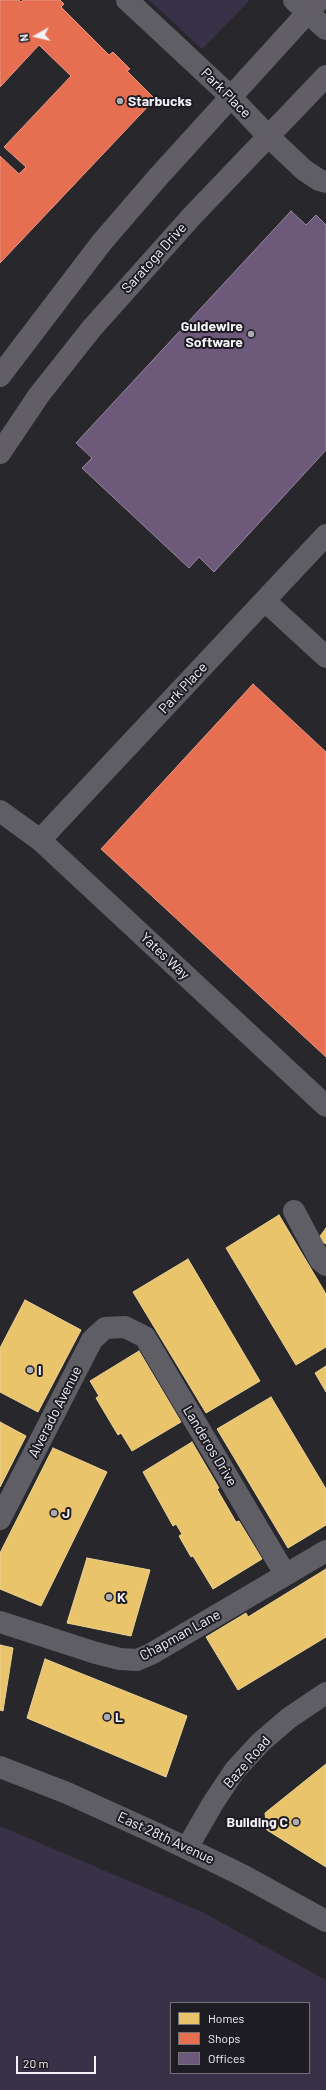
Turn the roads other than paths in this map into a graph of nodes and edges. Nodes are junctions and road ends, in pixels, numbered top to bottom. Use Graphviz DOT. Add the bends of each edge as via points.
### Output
graph roads {
  1 [pos="127,0"];
  2 [pos="307,4"];
  3 [pos="326,29"];
  4 [pos="326,76"];
  5 [pos="231,97"];
  6 [pos="268,136"];
  7 [pos="326,182"];
  8 [pos="0,376"];
  9 [pos="0,453"];
  10 [pos="326,535"];
  11 [pos="265,601"];
  12 [pos="326,658"];
  13 [pos="0,811"];
  14 [pos="40,840"];
  15 [pos="326,1106"];
  16 [pos="294,1211"];
  17 [pos="326,1265"];
  18 [pos="126,1327"];
  19 [pos="0,1519"];
  20 [pos="326,1552"];
  21 [pos="285,1574"];
  22 [pos="0,1622"];
  23 [pos="326,1694"];
  24 [pos="0,1767"];
  25 [pos="187,1848"];
  26 [pos="326,1921"];
  1 -- 5 [label="street, Park Place"];
  2 -- 3 [label="street"];
  2 -- 5 [label="main road"];
  4 -- 6 [label="main road, Saratoga Drive"];
  5 -- 6 [label="street, Park Place"];
  5 -- 8 [label="main road" via="102,242"];
  6 -- 7 [label="street, Park Place" via="304,170"];
  6 -- 9 [label="main road, Saratoga Drive" via="156,255 92,328 39,395"];
  10 -- 11 [label="street, Park Place"];
  11 -- 12 [label="street"];
  11 -- 14 [label="street, Park Place"];
  13 -- 14 [label="street, Yates Way"];
  14 -- 15 [label="street, Yates Way"];
  16 -- 17 [label="street" via="320,1260"];
  18 -- 19 [label="street, Alverado Avenue" via="105,1328 92,1340"];
  18 -- 21 [label="street, Landeros Drive" via="145,1337"];
  20 -- 21 [label="street, Chapman Lane"];
  21 -- 22 [label="street, Chapman Lane" via="137,1660 96,1653"];
  23 -- 25 [label="street, Baze Road" via="289,1718 261,1742 236,1770 213,1802"];
  24 -- 25 [label="street, East 28th Avenue" via="67,1793"];
  25 -- 26 [label="street, East 28th Avenue"];
}
